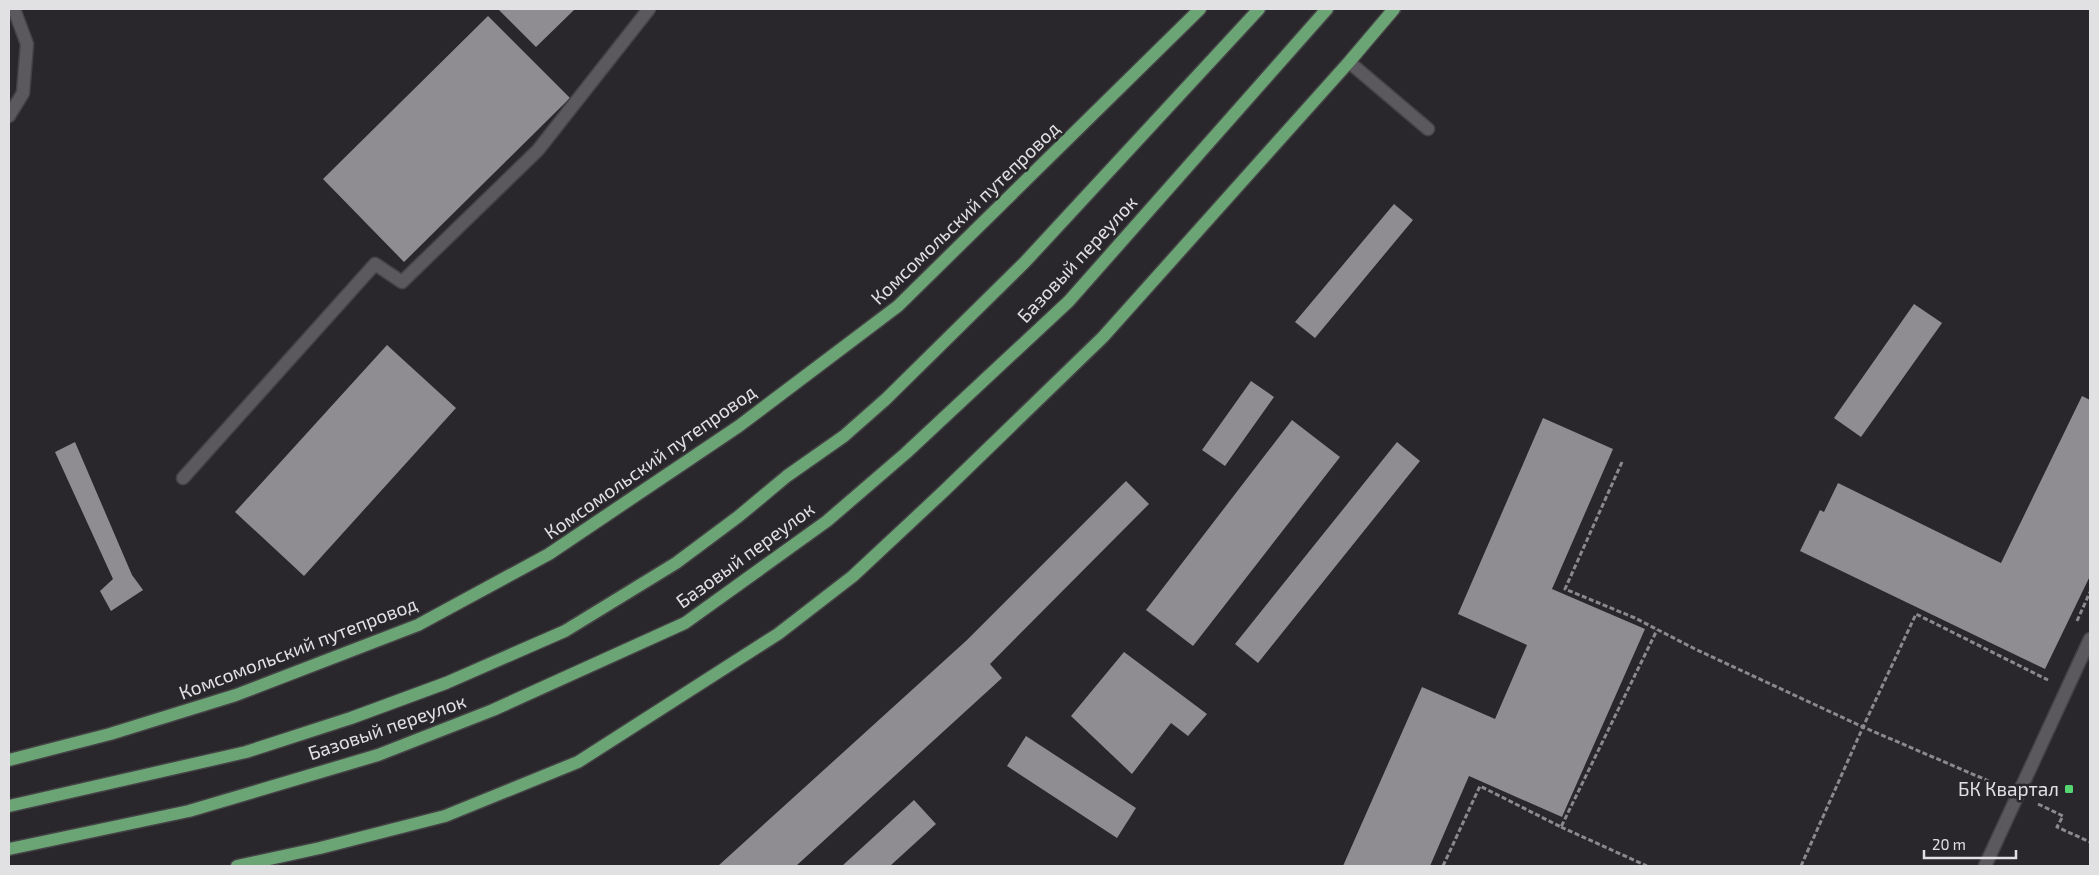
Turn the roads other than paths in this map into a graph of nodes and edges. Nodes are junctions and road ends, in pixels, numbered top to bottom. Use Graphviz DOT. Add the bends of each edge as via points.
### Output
graph roads {
  1 [pos="14,9"];
  2 [pos="650,9"];
  3 [pos="1200,9"];
  4 [pos="1259,9"];
  5 [pos="1328,9"];
  6 [pos="1394,9"];
  7 [pos="1349,62"];
  8 [pos="9,116"];
  9 [pos="1428,129"];
  10 [pos="183,478"];
  11 [pos="2090,639"];
  12 [pos="9,760"];
  13 [pos="9,806"];
  14 [pos="9,849"];
  15 [pos="236,866"];
  16 [pos="1985,866"];
  1 -- 8 [label="lane" via="28,44 23,93"];
  2 -- 10 [label="lane" via="538,150 402,282 375,264"];
  3 -- 12 [label="main road, Комсомольский путепровод" via="898,306 739,426 549,554 418,625 236,695 110,734"];
  4 -- 13 [label="main road, Базовый переулок" via="1025,262 886,399 844,436 676,563 565,631 446,683 360,715 246,752"];
  5 -- 14 [label="main road, Базовый переулок" via="1069,302 906,453 827,521 684,622 493,710 378,754 189,811"];
  6 -- 7 [label="main road"];
  7 -- 9 [label="lane"];
  7 -- 15 [label="main road" via="1103,337 853,576 778,634 578,762 445,816"];
  11 -- 16 [label="lane"];
}
